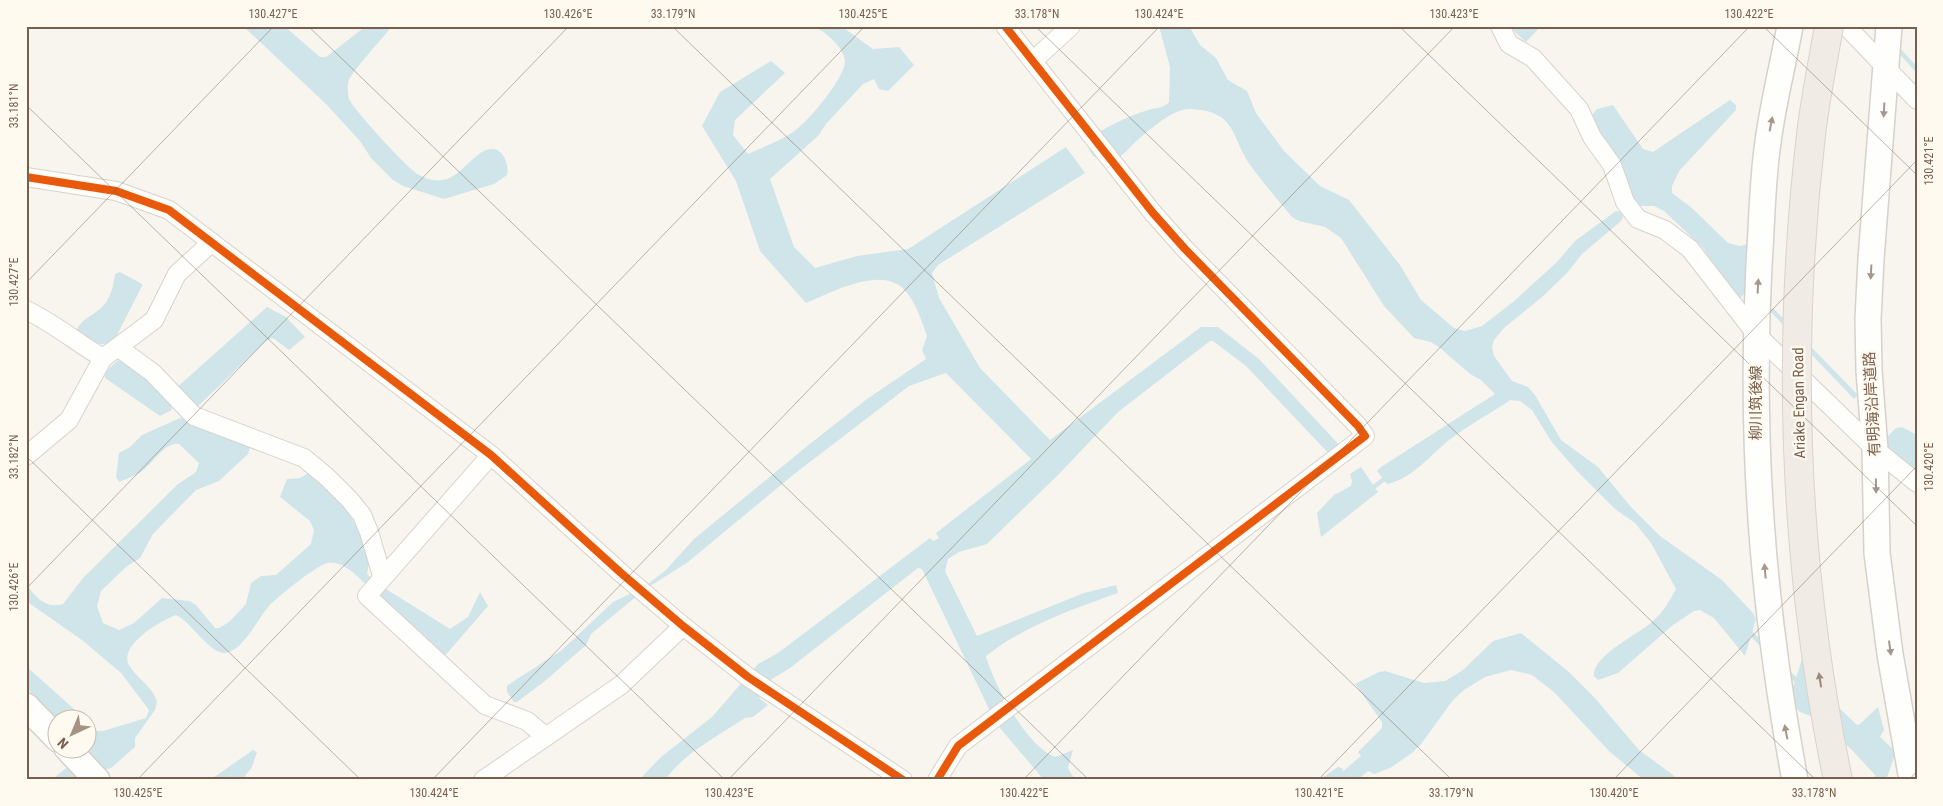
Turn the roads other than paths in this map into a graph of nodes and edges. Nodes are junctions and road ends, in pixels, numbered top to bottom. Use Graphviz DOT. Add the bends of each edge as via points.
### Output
graph roads {
  1 [pos="1005,26"];
  2 [pos="1071,26"];
  3 [pos="1500,26"];
  4 [pos="1790,26"];
  5 [pos="1829,26"];
  6 [pos="1838,26"];
  7 [pos="1846,26"];
  8 [pos="1889,26"];
  9 [pos="1034,60"];
  10 [pos="1886,67"];
  11 [pos="1917,100"];
  12 [pos="26,177"];
  13 [pos="212,242"];
  14 [pos="26,310"];
  15 [pos="1756,334"];
  16 [pos="119,348"];
  17 [pos="103,358"];
  18 [pos="1875,449"];
  19 [pos="492,455"];
  20 [pos="26,456"];
  21 [pos="1917,482"];
  22 [pos="1813,564"];
  23 [pos="382,576"];
  24 [pos="683,626"];
  25 [pos="26,706"];
  26 [pos="48,729"];
  27 [pos="546,738"];
  28 [pos="76,758"];
  29 [pos="97,780"];
  30 [pos="483,780"];
  31 [pos="903,780"];
  32 [pos="937,780"];
  33 [pos="1795,780"];
  34 [pos="1838,780"];
  35 [pos="1912,780"];
  1 -- 9 [label="street"];
  2 -- 9 [label="street"];
  3 -- 15 [label="street" via="1509,44 1533,58 1579,109 1592,137 1612,165 1625,202 1638,219 1665,230 1690,249"];
  15 -- 4 [label="main road, 柳川筑後線, one-way" via="1767,143"];
  34 -- 5 [label="highway, Ariake Engan Road, one-way, bridge" via="1827,727 1804,565 1797,411 1801,243 1811,134"];
  6 -- 22 [label="highway, Ariake Engan Road" via="1819,136 1806,325 1804,412"];
  7 -- 10 [label="street"];
  8 -- 10 [label="main road, 有明海沿岸道路"];
  9 -- 32 [label="street" via="1166,227 1202,268 1358,426 1364,436 958,746"];
  10 -- 11 [label="street"];
  10 -- 18 [label="main road, 有明海沿岸道路, one-way" via="1868,319 1868,371"];
  12 -- 13 [label="street" via="116,191 160,206"];
  13 -- 16 [label="street" via="177,274 154,320"];
  13 -- 19 [label="street"];
  14 -- 17 [label="street" via="50,322"];
  15 -- 18 [label="street"];
  33 -- 15 [label="main road, 柳川筑後線, one-way" via="1778,692 1757,488"];
  16 -- 17 [label="street"];
  16 -- 23 [label="street" via="153,373 194,416 304,458 327,477 362,516"];
  17 -- 20 [label="street" via="69,420"];
  18 -- 21 [label="street"];
  18 -- 35 [label="main road, 有明海沿岸道路, one-way" via="1876,553"];
  19 -- 23 [label="street"];
  19 -- 24 [label="street"];
  23 -- 27 [label="street" via="367,596 484,706 528,721"];
  24 -- 27 [label="street" via="622,685"];
  24 -- 31 [label="street" via="748,677"];
  25 -- 26 [label="main road"];
  27 -- 30 [label="street"];
  28 -- 29 [label="main road"];
}
